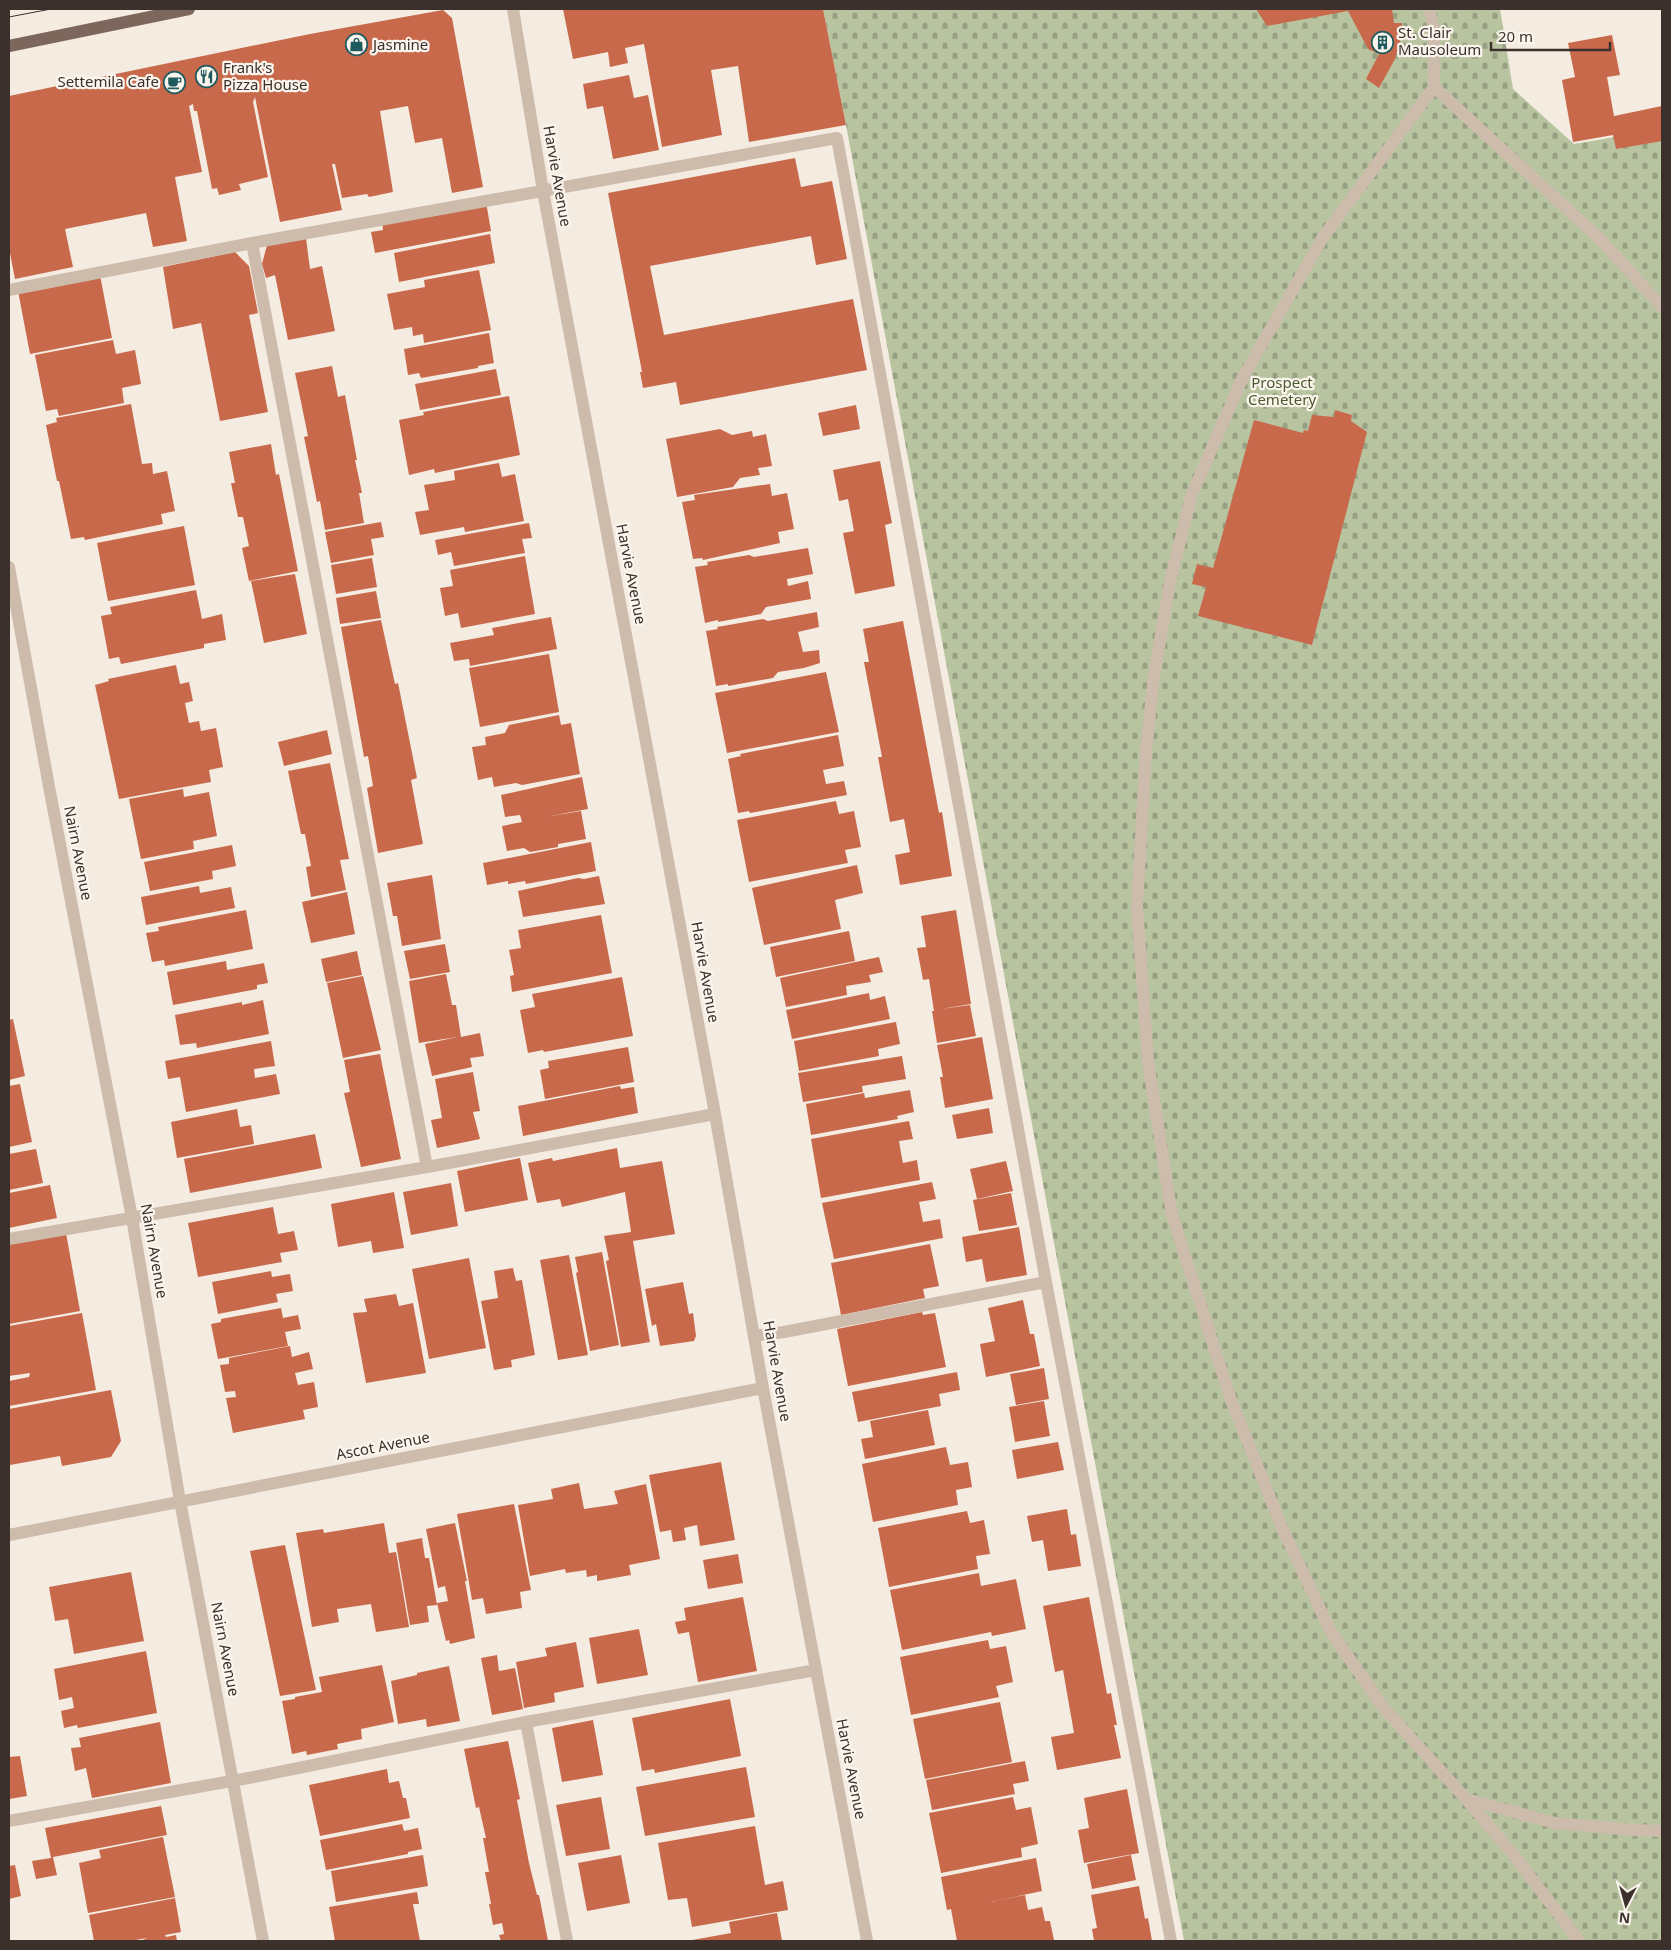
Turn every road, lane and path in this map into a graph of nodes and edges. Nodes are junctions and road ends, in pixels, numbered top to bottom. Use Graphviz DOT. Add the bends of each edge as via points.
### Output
graph roads {
  1 [pos="189,9"];
  2 [pos="513,9"];
  3 [pos="1430,9"];
  4 [pos="9,46"];
  5 [pos="1434,88"];
  6 [pos="543,191"];
  7 [pos="252,243"];
  8 [pos="9,290"];
  9 [pos="1662,307"];
  10 [pos="9,567"];
  11 [pos="715,1114"];
  12 [pos="427,1168"];
  13 [pos="132,1218"];
  14 [pos="9,1239"];
  15 [pos="1046,1282"];
  16 [pos="754,1336"];
  17 [pos="763,1388"];
  18 [pos="180,1501"];
  19 [pos="9,1535"];
  20 [pos="816,1670"];
  21 [pos="526,1722"];
  22 [pos="233,1780"];
  23 [pos="1466,1799"];
  24 [pos="9,1821"];
  25 [pos="1662,1831"];
  26 [pos="263,1941"];
  27 [pos="567,1941"];
  28 [pos="867,1941"];
  29 [pos="1171,1941"];
  30 [pos="1579,1941"];
  1 -- 4 [label="main road"];
  2 -- 6 [label="street, Harvie Avenue"];
  3 -- 5 [label="street"];
  5 -- 9 [label="street" via="1600,240"];
  5 -- 23 [label="street" via="1323,238 1242,379 1192,494 1170,582 1154,676 1137,906 1148,1062 1172,1215 1231,1400 1282,1528 1331,1632 1384,1708"];
  6 -- 7 [label="street"];
  6 -- 11 [label="street, Harvie Avenue"];
  6 -- 15 [label="street" via="837,138"];
  7 -- 8 [label="street"];
  7 -- 12 [label="street"];
  10 -- 13 [label="street, Nairn Avenue"];
  11 -- 12 [label="street"];
  11 -- 16 [label="street, Harvie Avenue"];
  12 -- 13 [label="street"];
  13 -- 14 [label="street"];
  13 -- 18 [label="street, Nairn Avenue"];
  15 -- 16 [label="street"];
  15 -- 29 [label="street"];
  16 -- 17 [label="street, Harvie Avenue"];
  17 -- 18 [label="street, Ascot Avenue"];
  17 -- 20 [label="street, Harvie Avenue"];
  18 -- 19 [label="street, Ascot Avenue"];
  18 -- 22 [label="street, Nairn Avenue"];
  20 -- 21 [label="street"];
  20 -- 28 [label="street, Harvie Avenue"];
  21 -- 22 [label="street"];
  21 -- 27 [label="street"];
  22 -- 24 [label="street"];
  22 -- 26 [label="street, Nairn Avenue"];
  23 -- 25 [label="street" via="1555,1822"];
  23 -- 30 [label="street" via="1513,1854"];
}
